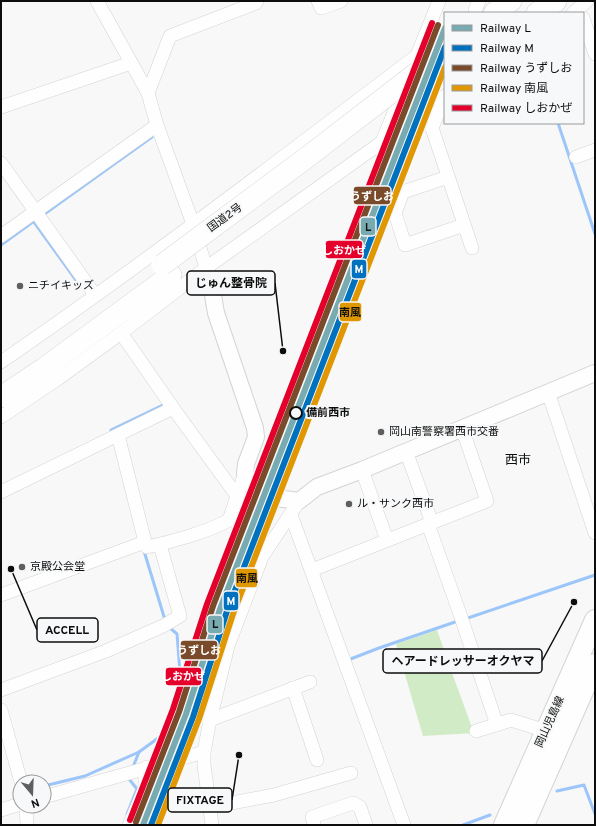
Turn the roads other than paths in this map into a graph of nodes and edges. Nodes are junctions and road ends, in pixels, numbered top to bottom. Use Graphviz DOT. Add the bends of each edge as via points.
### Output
graph roads {
  1 [pos="96,1"];
  2 [pos="257,1"];
  3 [pos="318,1"];
  4 [pos="341,1"];
  5 [pos="439,1"];
  6 [pos="479,1"];
  7 [pos="502,1"];
  8 [pos="511,1"];
  9 [pos="535,1"];
  10 [pos="556,1"];
  11 [pos="476,12"];
  12 [pos="494,12"];
  13 [pos="494,12"];
  14 [pos="520,12"];
  15 [pos="539,12"];
  16 [pos="584,22"];
  17 [pos="444,52"];
  18 [pos="595,54"];
  19 [pos="416,56"];
  20 [pos="131,63"];
  21 [pos="444,69"];
  22 [pos="148,93"];
  23 [pos="444,98"];
  24 [pos="1,107"];
  25 [pos="157,125"];
  26 [pos="595,150"];
  27 [pos="576,157"];
  28 [pos="1,163"];
  29 [pos="448,177"];
  30 [pos="38,216"];
  31 [pos="194,224"];
  32 [pos="464,225"];
  33 [pos="1,236"];
  34 [pos="472,248"];
  35 [pos="206,268"];
  36 [pos="166,270"];
  37 [pos="95,295"];
  38 [pos="101,328"];
  39 [pos="121,333"];
  40 [pos="1,362"];
  41 [pos="595,372"];
  42 [pos="1,381"];
  43 [pos="548,392"];
  44 [pos="1,397"];
  45 [pos="1,407"];
  46 [pos="173,408"];
  47 [pos="1,416"];
  48 [pos="462,428"];
  49 [pos="115,436"];
  50 [pos="406,451"];
  51 [pos="362,470"];
  52 [pos="245,473"];
  53 [pos="1,492"];
  54 [pos="237,496"];
  55 [pos="295,508"];
  56 [pos="430,523"];
  57 [pos="595,533"];
  58 [pos="387,540"];
  59 [pos="143,543"];
  60 [pos="160,545"];
  61 [pos="312,570"];
  62 [pos="1,595"];
  63 [pos="595,620"];
  64 [pos="595,664"];
  65 [pos="310,682"];
  66 [pos="293,688"];
  67 [pos="1,690"];
  68 [pos="1,710"];
  69 [pos="210,720"];
  70 [pos="497,725"];
  71 [pos="476,731"];
  72 [pos="546,731"];
  73 [pos="204,752"];
  74 [pos="179,758"];
  75 [pos="318,760"];
  76 [pos="136,770"];
  77 [pos="351,773"];
  78 [pos="19,774"];
  79 [pos="52,795"];
  80 [pos="12,807"];
  81 [pos="210,807"];
  82 [pos="1,810"];
  83 [pos="26,814"];
  84 [pos="27,825"];
  85 [pos="129,825"];
  86 [pos="154,825"];
  87 [pos="212,825"];
  88 [pos="314,825"];
  89 [pos="366,825"];
  90 [pos="404,825"];
  91 [pos="504,825"];
  92 [pos="524,825"];
  1 -- 20 [label="street"];
  2 -- 22 [label="street" via="170,36"];
  3 -- 4 [label="street" via="321,8"];
  5 -- 19 [label="street"];
  6 -- 11 [label="street"];
  7 -- 12 [label="highway"];
  8 -- 13 [label="highway"];
  9 -- 14 [label="highway"];
  10 -- 15 [label="highway"];
  16 -- 18 [label="street"];
  17 -- 36 [label="highway, 国道2号, bridge"];
  19 -- 31 [label="street"];
  19 -- 35 [label="street" via="382,142"];
  20 -- 22 [label="street"];
  20 -- 24 [label="street"];
  21 -- 36 [label="highway, 国道2号" via="318,167"];
  22 -- 25 [label="street"];
  23 -- 29 [label="street" via="432,128"];
  25 -- 30 [label="street"];
  25 -- 31 [label="street"];
  26 -- 27 [label="street"];
  28 -- 30 [label="street"];
  29 -- 32 [label="street"];
  29 -- 32 [label="street" via="404,192 395,212 405,245"];
  30 -- 33 [label="street"];
  30 -- 37 [label="street"];
  31 -- 35 [label="street"];
  31 -- 37 [label="street"];
  32 -- 34 [label="street"];
  35 -- 39 [label="street"];
  35 -- 52 [label="street" via="216,313 255,428 256,438"];
  36 -- 38 [label="highway, 国道2号"];
  36 -- 42 [label="highway, 国道2号"];
  37 -- 40 [label="street"];
  38 -- 44 [label="highway, 国道2号"];
  38 -- 45 [label="highway" via="48,376"];
  39 -- 46 [label="street"];
  39 -- 47 [label="street"];
  41 -- 43 [label="street"];
  43 -- 48 [label="street"];
  43 -- 57 [label="street"];
  46 -- 49 [label="street"];
  46 -- 54 [label="street"];
  48 -- 50 [label="street"];
  48 -- 56 [label="street" via="487,501"];
  49 -- 53 [label="street"];
  49 -- 59 [label="street"];
  50 -- 51 [label="street"];
  50 -- 56 [label="street"];
  51 -- 55 [label="street" via="317,487"];
  51 -- 58 [label="street"];
  52 -- 54 [label="street"];
  52 -- 55 [label="street" via="258,491"];
  54 -- 60 [label="street" via="229,520"];
  55 -- 61 [label="street"];
  55 -- 69 [label="street" via="262,557 228,646"];
  56 -- 58 [label="street"];
  56 -- 70 [label="street"];
  58 -- 61 [label="street"];
  59 -- 60 [label="street" via="147,547"];
  59 -- 62 [label="street"];
  60 -- 67 [label="street" via="180,616 106,651"];
  61 -- 90 [label="street"];
  63 -- 72 [label="main road, 岡山児島線"];
  64 -- 92 [label="main road, 岡山児島線"];
  65 -- 66 [label="street"];
  66 -- 69 [label="street"];
  66 -- 75 [label="street"];
  68 -- 78 [label="street"];
  69 -- 73 [label="street"];
  70 -- 71 [label="street"];
  70 -- 72 [label="street" via="511,720"];
  72 -- 91 [label="main road, 岡山児島線"];
  73 -- 74 [label="street"];
  73 -- 81 [label="street"];
  74 -- 76 [label="street"];
  74 -- 86 [label="street"];
  76 -- 79 [label="street"];
  76 -- 85 [label="street" via="144,791"];
  77 -- 81 [label="street" via="274,795"];
  80 -- 82 [label="street"];
  81 -- 87 [label="street"];
  83 -- 84 [label="street"];
  88 -- 89 [label="street" via="312,817 353,803 360,807"];
}
